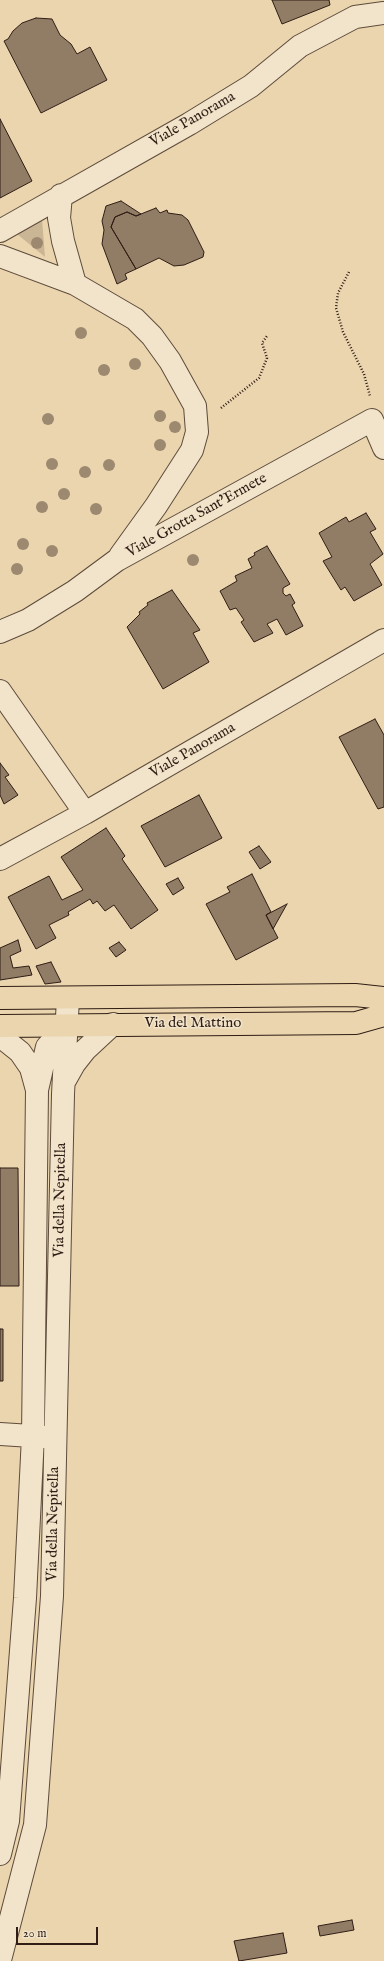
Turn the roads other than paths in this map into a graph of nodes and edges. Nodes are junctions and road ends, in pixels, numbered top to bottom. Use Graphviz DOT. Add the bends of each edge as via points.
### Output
graph roads {
  1 [pos="384,12"];
  2 [pos="61,195"];
  3 [pos="0,231"];
  4 [pos="0,256"];
  5 [pos="74,284"];
  6 [pos="384,448"];
  7 [pos="117,560"];
  8 [pos="0,632"];
  9 [pos="384,640"];
  10 [pos="0,691"];
  11 [pos="85,813"];
  12 [pos="0,859"];
  13 [pos="0,998"];
  14 [pos="68,998"];
  15 [pos="384,998"];
  16 [pos="384,1015"];
  17 [pos="113,1024"];
  18 [pos="67,1025"];
  19 [pos="0,1026"];
  20 [pos="0,1036"];
  21 [pos="64,1083"];
  22 [pos="37,1090"];
  23 [pos="0,1434"];
  24 [pos="33,1436"];
  25 [pos="56,1437"];
  26 [pos="0,1854"];
  27 [pos="0,1960"];
  1 -- 2 [label="street, Viale Panorama" via="356,17 300,46 252,86"];
  2 -- 3 [label="street, Viale Panorama"];
  2 -- 5 [label="street" via="59,218"];
  4 -- 5 [label="street"];
  5 -- 7 [label="street" via="135,319 152,336 190,395 197,416 197,432 192,450"];
  6 -- 7 [label="street, Viale Grotta Sant'Ermete" via="372,420"];
  7 -- 8 [label="street, Viale Grotta Sant'Ermete" via="75,591 28,620"];
  9 -- 11 [label="street, Viale Panorama"];
  10 -- 11 [label="street"];
  11 -- 12 [label="street, Viale Panorama"];
  13 -- 14 [label="main road, Via del Mattino"];
  14 -- 15 [label="main road, Via del Mattino" via="355,995"];
  14 -- 18 [label="street"];
  16 -- 17 [label="main road, Via del Mattino" via="356,1023"];
  17 -- 18 [label="main road, Via del Mattino"];
  17 -- 21 [label="street, Via della Nepitella" via="85,1050"];
  18 -- 19 [label="main road, Via del Mattino"];
  18 -- 21 [label="street, Via della Nepitella"];
  18 -- 22 [label="street, Via della Nepitella" via="47,1047"];
  20 -- 22 [label="street, Via della Nepitella" via="20,1052 31,1068"];
  21 -- 25 [label="street, Via della Nepitella"];
  22 -- 24 [label="street, Via della Nepitella"];
  23 -- 24 [label="street"];
  24 -- 25 [label="street"];
  24 -- 26 [label="street, Via della Nepitella" via="25,1598 10,1797 8,1821"];
  25 -- 27 [label="street, Via della Nepitella" via="52,1596 34,1825"];
}
